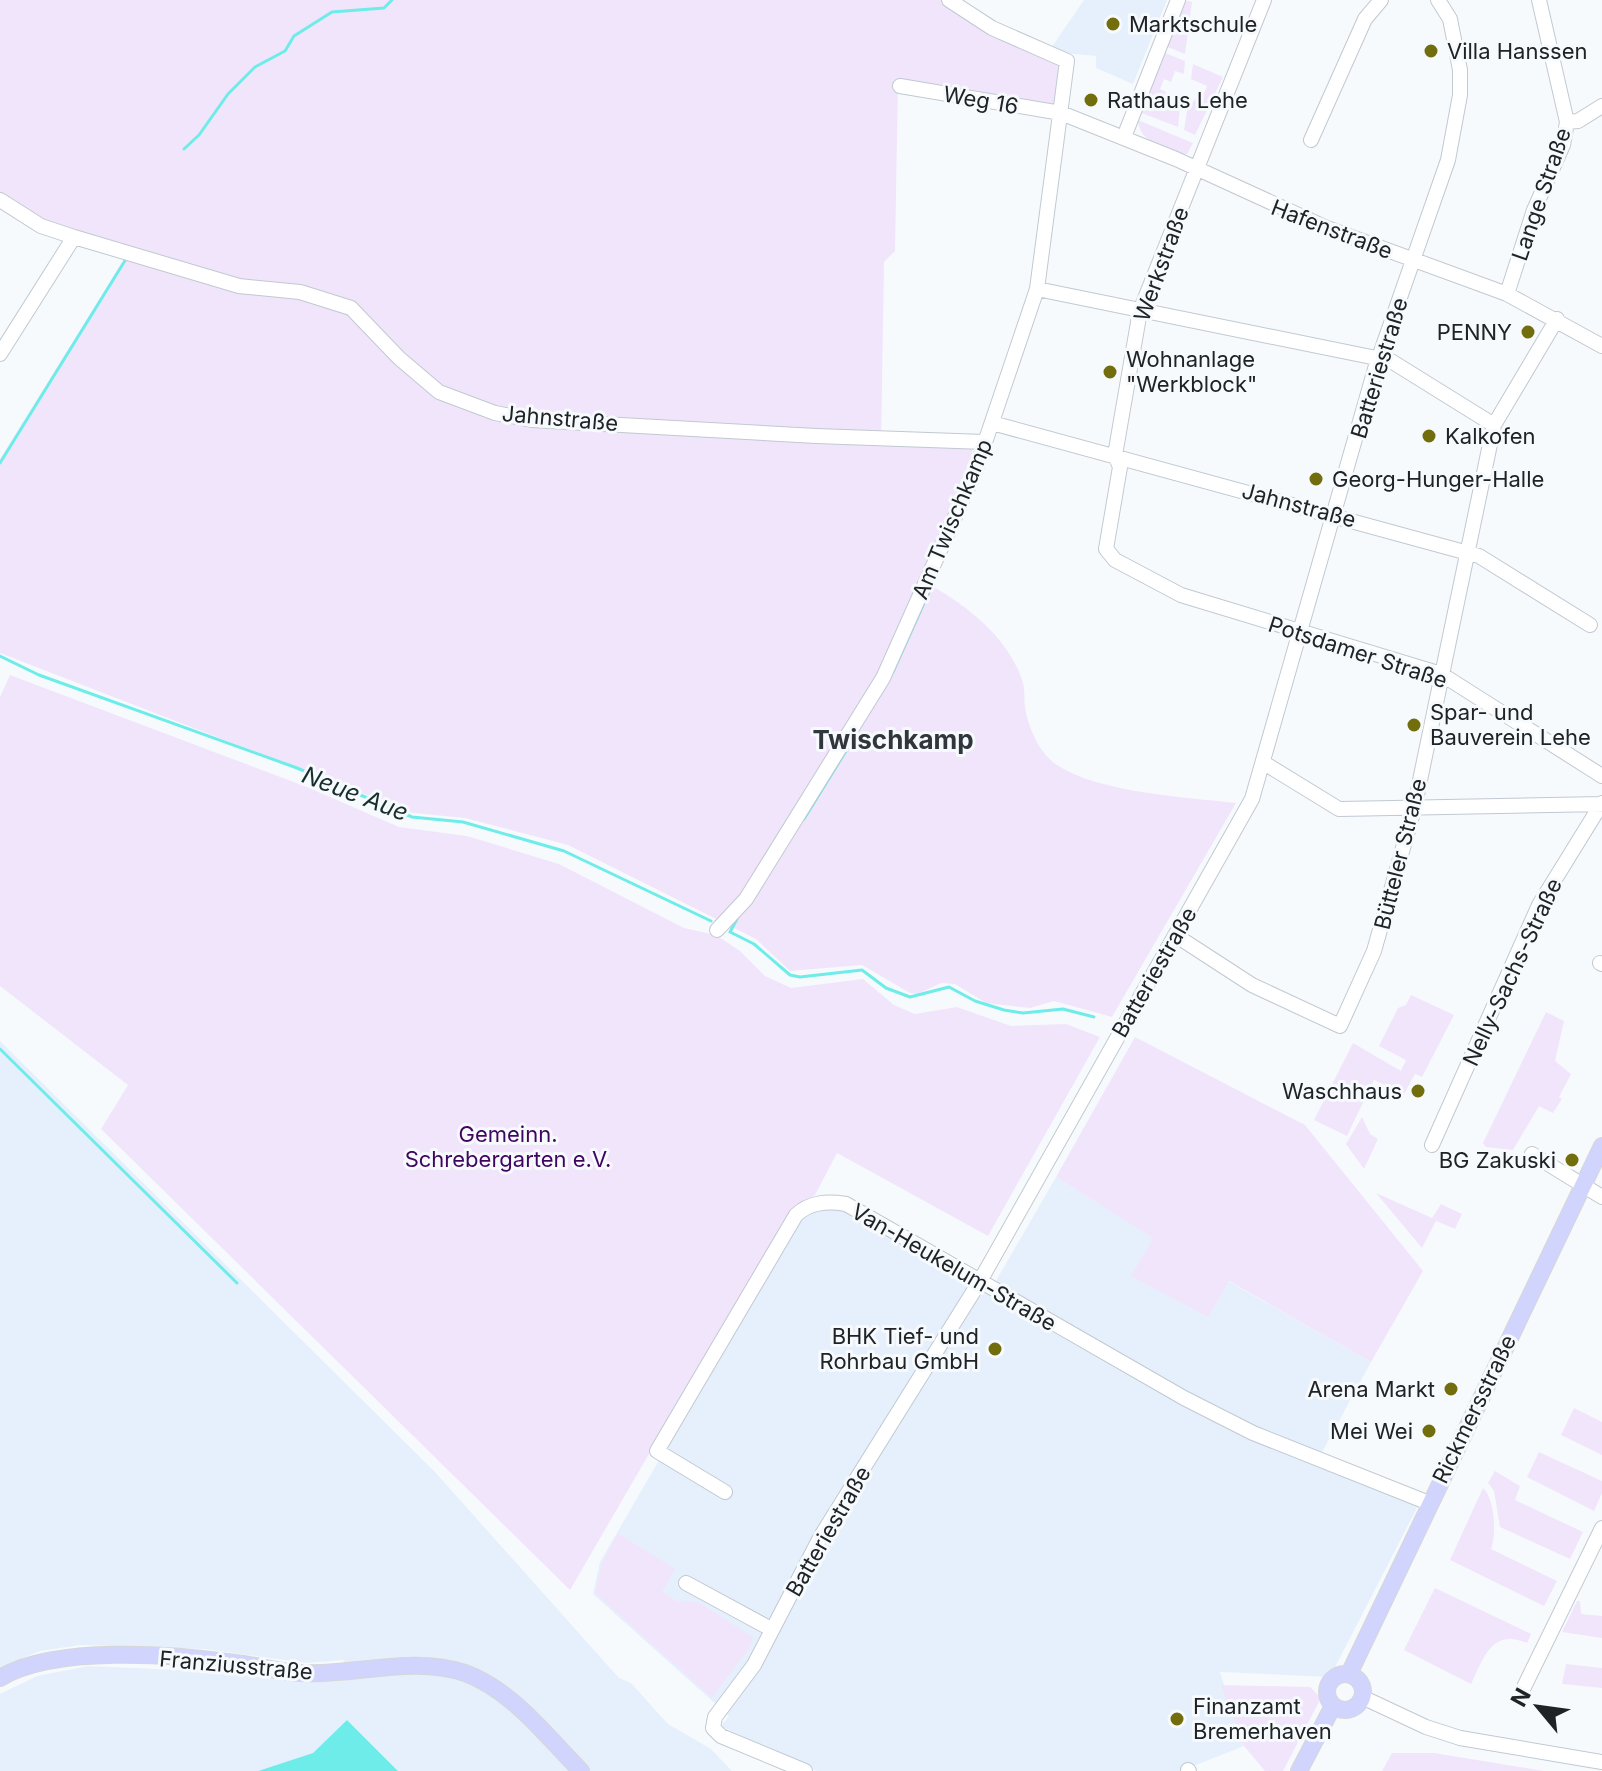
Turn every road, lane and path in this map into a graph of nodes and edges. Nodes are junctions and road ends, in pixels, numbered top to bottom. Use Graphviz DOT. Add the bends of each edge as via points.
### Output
graph roads {
  1 [pos="949,0"];
  2 [pos="1178,0"];
  3 [pos="1264,0"];
  4 [pos="1381,0"];
  5 [pos="1438,0"];
  6 [pos="1539,0"];
  7 [pos="900,86"];
  8 [pos="1602,106"];
  9 [pos="1061,113"];
  10 [pos="1567,122"];
  11 [pos="1124,137"];
  12 [pos="1311,140"];
  13 [pos="1197,169"];
  14 [pos="0,200"];
  15 [pos="74,237"];
  16 [pos="1414,260"];
  17 [pos="1037,289"];
  18 [pos="1507,294"];
  19 [pos="1140,311"];
  20 [pos="1557,319"];
  21 [pos="1602,346"];
  22 [pos="0,354"];
  23 [pos="1379,358"];
  24 [pos="992,423"];
  25 [pos="1494,425"];
  26 [pos="985,442"];
  27 [pos="1115,455"];
  28 [pos="1336,514"];
  29 [pos="1106,549"];
  30 [pos="1465,552"];
  31 [pos="1590,625"];
  32 [pos="1302,633"];
  33 [pos="1441,674"];
  34 [pos="1264,763"];
  35 [pos="1602,776"];
  36 [pos="1602,804"];
  37 [pos="1414,809"];
  38 [pos="717,930"];
  39 [pos="1175,935"];
  40 [pos="1432,1145"];
  41 [pos="1602,1146"];
  42 [pos="1532,1154"];
  43 [pos="1583,1185"];
  44 [pos="1602,1197"];
  45 [pos="980,1281"];
  46 [pos="725,1492"];
  47 [pos="1429,1503"];
  48 [pos="1602,1528"];
  49 [pos="686,1583"];
  50 [pos="771,1629"];
  51 [pos="1349,1674"];
  52 [pos="0,1678"];
  53 [pos="1524,1687"];
  54 [pos="1362,1697"];
  55 [pos="1333,1706"];
  56 [pos="1602,1762"];
  57 [pos="581,1771"];
  58 [pos="805,1771"];
  59 [pos="1299,1771"];
  1 -- 9 [label="street, Am Twischkamp" via="992,28 1067,61"];
  2 -- 11 [label="street"];
  3 -- 13 [label="street, Werkstraße"];
  4 -- 12 [label="street" via="1365,19"];
  5 -- 16 [label="street, Batteriestraße" via="1450,19 1460,95 1448,160"];
  6 -- 10 [label="street, Lange Straße"];
  7 -- 9 [label="street, Weg 16"];
  8 -- 10 [label="street"];
  9 -- 11 [label="street, Hafenstraße"];
  9 -- 17 [label="street, Am Twischkamp"];
  10 -- 18 [label="street, Lange Straße"];
  11 -- 13 [label="street, Hafenstraße"];
  13 -- 16 [label="street, Hafenstraße" via="1265,203"];
  13 -- 19 [label="street, Werkstraße"];
  14 -- 15 [label="street, Jahnstraße" via="41,226"];
  15 -- 22 [label="street"];
  15 -- 26 [label="street, Jahnstraße" via="239,286 300,292 351,308 439,392 495,413 532,420"];
  16 -- 18 [label="street, Hafenstraße"];
  16 -- 23 [label="street, Batteriestraße"];
  17 -- 19 [label="street"];
  17 -- 24 [label="street, Am Twischkamp"];
  18 -- 20 [label="street, Hafenstraße"];
  19 -- 23 [label="street"];
  19 -- 27 [label="street, Werkstraße"];
  20 -- 21 [label="street, Hafenstraße"];
  20 -- 25 [label="street, Bütteler Straße"];
  23 -- 25 [label="street"];
  23 -- 28 [label="street, Batteriestraße"];
  24 -- 26 [label="street, Am Twischkamp"];
  24 -- 27 [label="street, Jahnstraße"];
  25 -- 30 [label="street, Bütteler Straße"];
  26 -- 38 [label="street, Am Twischkamp" via="883,678 746,899"];
  27 -- 28 [label="street, Jahnstraße"];
  27 -- 29 [label="street, Werkstraße" via="1120,467"];
  28 -- 30 [label="street, Jahnstraße"];
  28 -- 32 [label="street, Batteriestraße"];
  29 -- 32 [label="street, Potsdamer Straße" via="1115,560 1181,595"];
  30 -- 31 [label="street, Jahnstraße"];
  30 -- 33 [label="street, Bütteler Straße"];
  32 -- 33 [label="street, Potsdamer Straße"];
  32 -- 34 [label="street, Batteriestraße"];
  33 -- 35 [label="street, Potsdamer Straße"];
  33 -- 37 [label="street, Bütteler Straße"];
  34 -- 37 [label="street" via="1339,809"];
  34 -- 39 [label="street, Batteriestraße" via="1252,799"];
  36 -- 37 [label="street"];
  36 -- 40 [label="street, Nelly-Sachs-Straße" via="1539,905"];
  37 -- 39 [label="street, Bütteler Straße" via="1374,951 1340,1026 1252,985"];
  39 -- 45 [label="street, Batteriestraße"];
  41 -- 43 [label="main road, Rickmersstraße"];
  42 -- 43 [label="street"];
  43 -- 44 [label="street"];
  43 -- 47 [label="main road, Rickmersstraße"];
  45 -- 46 [label="street, Van-Heukelum-Straße" via="846,1204 822,1202 802,1210 657,1451"];
  45 -- 47 [label="street, Van-Heukelum-Straße" via="1120,1364 1253,1433"];
  45 -- 50 [label="street, Batteriestraße" via="821,1536"];
  47 -- 51 [label="main road, Rickmersstraße"];
  48 -- 53 [label="street"];
  49 -- 50 [label="street"];
  50 -- 58 [label="street, Batteriestraße" via="713,1728"];
  51 -- 54 [label="main road" via="1361,1683"];
  51 -- 55 [label="main road, Rickmersstraße" via="1336,1675 1328,1685"];
  52 -- 57 [label="main road, Franziusstraße" via="32,1663 87,1656 220,1661 298,1673 450,1669 495,1688"];
  54 -- 55 [label="main road" via="1350,1709"];
  54 -- 56 [label="street" via="1460,1738"];
  55 -- 59 [label="main road, Rickmersstraße"];
}
